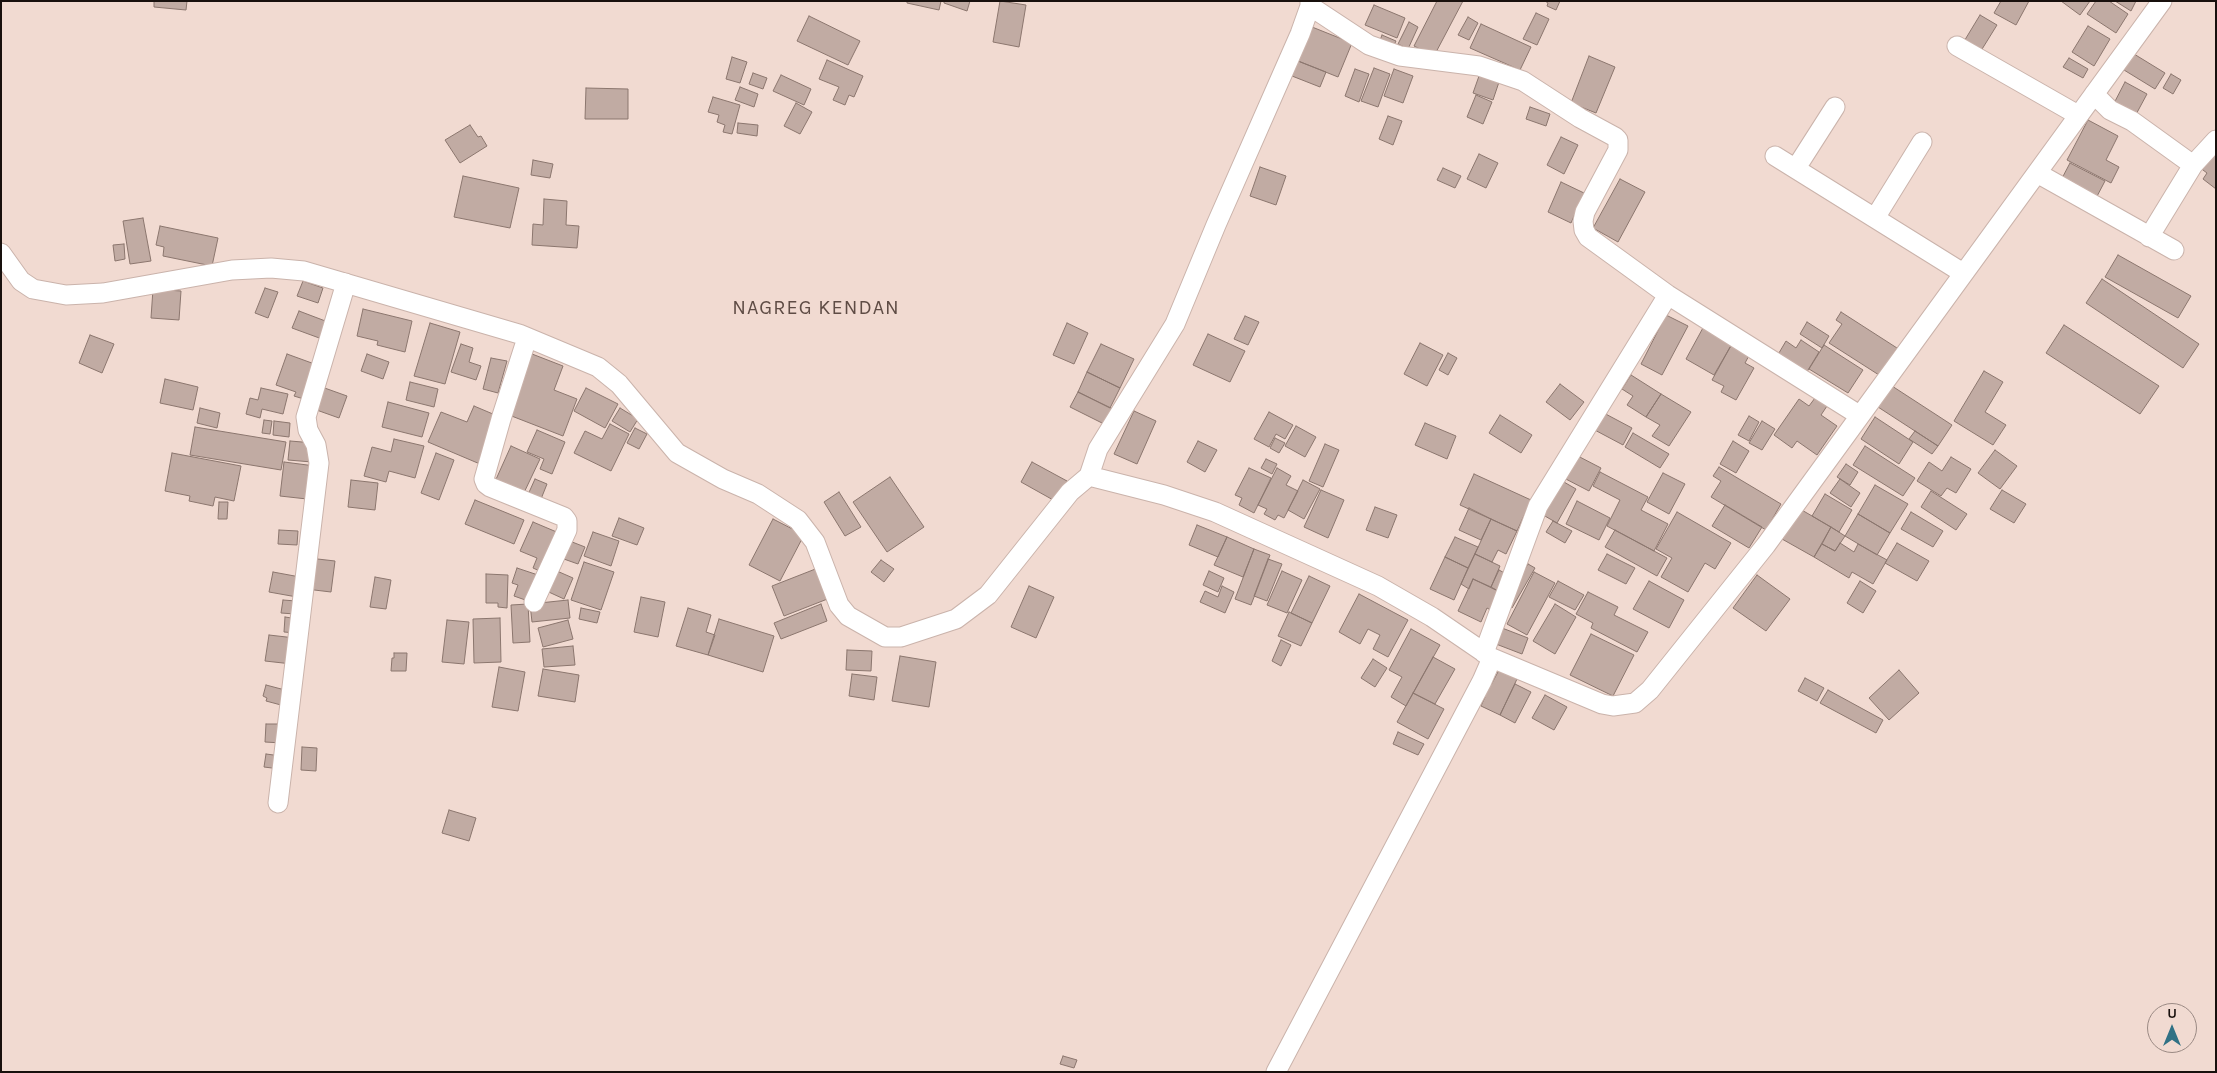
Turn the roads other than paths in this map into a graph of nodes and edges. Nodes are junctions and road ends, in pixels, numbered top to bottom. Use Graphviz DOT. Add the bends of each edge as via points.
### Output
graph roads {
  1 [pos="2162,1"];
  2 [pos="1310,4"];
  3 [pos="1958,46"];
  4 [pos="2094,94"];
  5 [pos="1836,107"];
  6 [pos="2078,115"];
  7 [pos="2216,140"];
  8 [pos="1922,142"];
  9 [pos="1775,156"];
  10 [pos="2193,166"];
  11 [pos="1796,168"];
  12 [pos="2037,172"];
  13 [pos="1875,218"];
  14 [pos="2149,237"];
  15 [pos="2174,250"];
  16 [pos="1,253"];
  17 [pos="1963,273"];
  18 [pos="346,283"];
  19 [pos="1668,295"];
  20 [pos="528,338"];
  21 [pos="1859,415"];
  22 [pos="1088,476"];
  23 [pos="534,602"];
  24 [pos="1488,656"];
  25 [pos="278,803"];
  26 [pos="1276,1072"];
  1 -- 4 [label="street"];
  2 -- 19 [label="street" via="1369,45 1400,56 1479,66 1523,81 1616,137 1618,150 1585,212 1584,230 1594,242"];
  2 -- 22 [label="street" via="1175,324 1098,449"];
  3 -- 6 [label="street"];
  4 -- 6 [label="street"];
  4 -- 10 [label="street" via="2110,110 2132,121"];
  5 -- 11 [label="street"];
  6 -- 12 [label="street"];
  7 -- 10 [label="street"];
  8 -- 13 [label="street"];
  9 -- 11 [label="street"];
  10 -- 14 [label="street"];
  11 -- 13 [label="street"];
  12 -- 14 [label="street"];
  12 -- 17 [label="street"];
  13 -- 17 [label="street"];
  14 -- 15 [label="street"];
  16 -- 18 [label="street" via="21,282 34,289 66,295 103,293 232,270 271,268 304,271"];
  17 -- 21 [label="street"];
  18 -- 20 [label="street"];
  18 -- 25 [label="street" via="306,417 319,463"];
  19 -- 21 [label="street"];
  19 -- 24 [label="street" via="1538,506"];
  20 -- 22 [label="street" via="598,367 625,391 677,453 758,494 798,520 815,542 839,605 848,616 886,637 901,637 956,619 988,595 1070,492"];
  20 -- 23 [label="street" via="484,479 490,487 567,521 567,530"];
  21 -- 24 [label="street" via="1766,545 1650,690 1635,703 1602,704"];
  22 -- 24 [label="street" via="1215,512 1378,586 1432,617"];
  24 -- 26 [label="street"];
}
